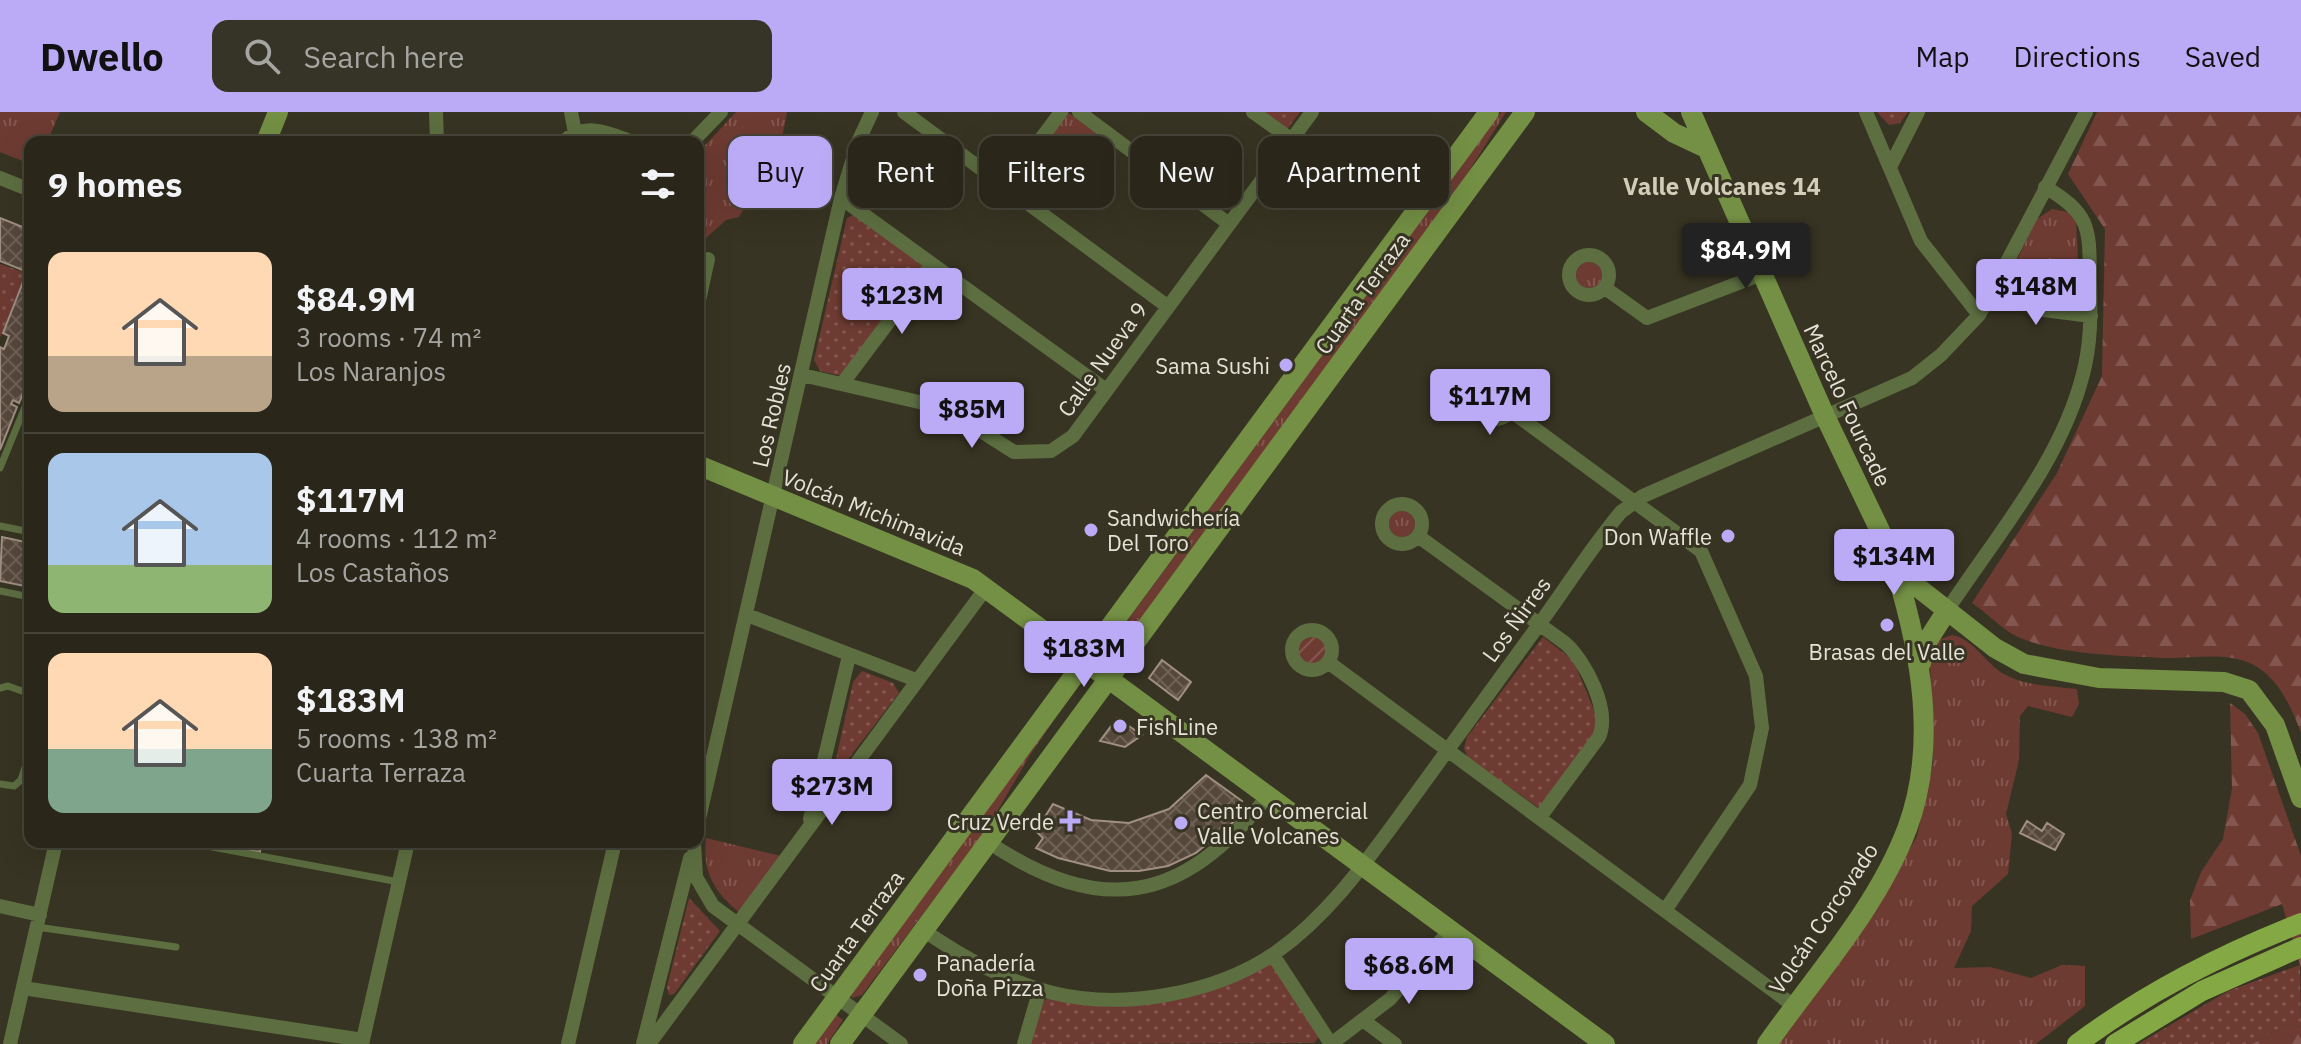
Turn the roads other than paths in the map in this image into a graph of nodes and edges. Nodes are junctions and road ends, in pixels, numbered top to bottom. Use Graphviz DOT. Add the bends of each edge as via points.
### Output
graph roads {
  1 [pos="278,112"];
  2 [pos="436,112"];
  3 [pos="571,112"];
  4 [pos="721,112"];
  5 [pos="872,112"];
  6 [pos="904,112"];
  7 [pos="1061,112"];
  8 [pos="1079,112"];
  9 [pos="1253,112"];
  10 [pos="1312,112"];
  11 [pos="1489,112"];
  12 [pos="1525,112"];
  13 [pos="1646,112"];
  14 [pos="1691,112"];
  15 [pos="1866,112"];
  16 [pos="1918,112"];
  17 [pos="2086,112"];
  18 [pos="268,136"];
  19 [pos="437,136"];
  20 [pos="569,136"];
  21 [pos="573,136"];
  22 [pos="617,136"];
  23 [pos="698,136"];
  24 [pos="1043,136"];
  25 [pos="1286,136"];
  26 [pos="1295,136"];
  27 [pos="1706,148"];
  28 [pos="1890,167"];
  29 [pos="979,168"];
  30 [pos="0,178"];
  31 [pos="1258,185"];
  32 [pos="2045,187"];
  33 [pos="24,188"];
  34 [pos="841,198"];
  35 [pos="1034,208"];
  36 [pos="1229,224"];
  37 [pos="708,259"];
  38 [pos="932,264"];
  39 [pos="1762,274"];
  40 [pos="704,277"];
  41 [pos="1605,288"];
  42 [pos="1994,289"];
  43 [pos="1167,306"];
  44 [pos="1979,315"];
  45 [pos="2091,316"];
  46 [pos="802,375"];
  47 [pos="842,384"];
  48 [pos="1106,390"];
  49 [pos="24,410"];
  50 [pos="1511,411"];
  51 [pos="1825,416"];
  52 [pos="0,468"];
  53 [pos="704,468"];
  54 [pos="774,498"];
  55 [pos="1634,501"];
  56 [pos="0,526"];
  57 [pos="24,531"];
  58 [pos="1418,536"];
  59 [pos="1886,543"];
  60 [pos="986,588"];
  61 [pos="0,591"];
  62 [pos="24,596"];
  63 [pos="1946,612"];
  64 [pos="747,615"];
  65 [pos="1540,624"];
  66 [pos="849,656"];
  67 [pos="1085,661"];
  68 [pos="1328,662"];
  69 [pos="1920,671"];
  70 [pos="1109,679"];
  71 [pos="916,680"];
  72 [pos="0,688"];
  73 [pos="24,692"];
  74 [pos="1448,751"];
  75 [pos="24,771"];
  76 [pos="0,784"];
  77 [pos="1267,797"];
  78 [pos="704,798"];
  79 [pos="2301,798"];
  80 [pos="1540,817"];
  81 [pos="808,827"];
  82 [pos="988,842"];
  83 [pos="55,848"];
  84 [pos="218,848"];
  85 [pos="407,848"];
  86 [pos="614,848"];
  87 [pos="693,848"];
  88 [pos="693,848"];
  89 [pos="1362,867"];
  90 [pos="399,882"];
  91 [pos="0,906"];
  92 [pos="1666,909"];
  93 [pos="38,921"];
  94 [pos="2301,923"];
  95 [pos="736,926"];
  96 [pos="923,930"];
  97 [pos="1450,930"];
  98 [pos="176,947"];
  99 [pos="2301,947"];
  100 [pos="1273,955"];
  101 [pos="23,988"];
  102 [pos="1040,989"];
  103 [pos="836,999"];
  104 [pos="1794,1006"];
  105 [pos="860,1016"];
  106 [pos="1364,1021"];
  107 [pos="362,1042"];
  108 [pos="10,1044"];
  109 [pos="568,1044"];
  110 [pos="646,1044"];
  111 [pos="803,1044"];
  112 [pos="840,1044"];
  113 [pos="901,1044"];
  114 [pos="1024,1044"];
  115 [pos="1331,1044"];
  116 [pos="1395,1044"];
  117 [pos="1605,1044"];
  118 [pos="1767,1044"];
  119 [pos="2077,1044"];
  120 [pos="2115,1044"];
  1 -- 18 [label="main road"];
  2 -- 19 [label="street"];
  3 -- 20 [label="street"];
  4 -- 23 [label="street"];
  5 -- 34 [label="street, Los Robles"];
  6 -- 29 [label="street"];
  7 -- 24 [label="street"];
  8 -- 36 [label="street"];
  9 -- 25 [label="street"];
  10 -- 26 [label="street, Calle Nueva 9"];
  11 -- 67 [label="main road, Cuarta Terraza"];
  12 -- 70 [label="main road, Cuarta Terraza"];
  13 -- 27 [label="main road"];
  14 -- 27 [label="main road, Marcelo Fourcade"];
  15 -- 28 [label="street"];
  16 -- 28 [label="street"];
  17 -- 32 [label="street, Los Ñirres"];
  21 -- 22 [label="street" via="598,129"];
  27 -- 39 [label="main road, Marcelo Fourcade"];
  28 -- 44 [label="street" via="1921,241"];
  30 -- 33 [label="street"];
  31 -- 36 [label="street, Calle Nueva 9"];
  32 -- 42 [label="street, Los Ñirres"];
  32 -- 45 [label="street, Volcán Corcovado" via="2072,203 2087,223"];
  34 -- 38 [label="street"];
  34 -- 46 [label="street, Los Robles"];
  35 -- 43 [label="street"];
  36 -- 43 [label="street, Calle Nueva 9"];
  37 -- 40 [label="street"];
  38 -- 47 [label="street"];
  38 -- 48 [label="street"];
  39 -- 41 [label="street" via="1647,318"];
  39 -- 51 [label="main road, Marcelo Fourcade"];
  42 -- 44 [label="street, Los Ñirres"];
  42 -- 45 [label="street" via="2044,310"];
  43 -- 48 [label="street, Calle Nueva 9"];
  44 -- 51 [label="street, Los Ñirres" via="1924,370"];
  45 -- 63 [label="street, Volcán Corcovado" via="2084,373 2061,435"];
  46 -- 47 [label="street, Calle Nueva 9"];
  46 -- 54 [label="street, Los Robles"];
  47 -- 48 [label="street, Calle Nueva 9" via="945,408 1004,448 1029,454 1051,451 1073,436"];
  49 -- 52 [label="lane"];
  50 -- 55 [label="street"];
  51 -- 55 [label="street, Los Ñirres"];
  51 -- 59 [label="main road, Marcelo Fourcade"];
  53 -- 54 [label="main road, Volcán Michimavida"];
  54 -- 60 [label="main road, Volcán Michimavida" via="943,564"];
  54 -- 64 [label="street, Los Robles"];
  55 -- 65 [label="street, Los Ñirres" via="1614,520"];
  55 -- 92 [label="street" via="1705,557 1756,676 1762,712 1758,758 1745,795"];
  56 -- 57 [label="lane"];
  58 -- 65 [label="street"];
  59 -- 63 [label="main road, Marcelo Fourcade" via="1911,582"];
  59 -- 69 [label="main road, Volcán Corcovado"];
  60 -- 67 [label="main road, Volcán Michimavida"];
  60 -- 71 [label="street"];
  61 -- 62 [label="lane"];
  63 -- 69 [label="main road, Volcán Corcovado" via="1926,643"];
  63 -- 79 [label="main road, Marcelo Fourcade" via="2004,654 2037,668 2099,678 2241,685 2269,714"];
  64 -- 66 [label="street"];
  64 -- 78 [label="street, Los Robles"];
  65 -- 74 [label="street, Los Ñirres"];
  65 -- 80 [label="street" via="1577,654 1604,719 1599,737"];
  66 -- 71 [label="street"];
  66 -- 81 [label="street"];
  67 -- 70 [label="main road, Volcán Michimavida"];
  67 -- 103 [label="main road, Cuarta Terraza"];
  68 -- 74 [label="street"];
  69 -- 104 [label="main road, Volcán Corcovado" via="1922,753 1907,829 1870,898"];
  70 -- 77 [label="main road, Volcán Michimavida"];
  70 -- 82 [label="main road, Cuarta Terraza"];
  71 -- 81 [label="street"];
  72 -- 73 [label="lane"];
  74 -- 80 [label="street"];
  74 -- 89 [label="street, Los Ñirres"];
  75 -- 76 [label="lane" via="14,786"];
  77 -- 82 [label="street" via="1237,835 1204,862 1145,887 1079,887 1036,872"];
  77 -- 89 [label="main road, Volcán Michimavida"];
  80 -- 92 [label="street"];
  81 -- 95 [label="street"];
  82 -- 96 [label="main road, Cuarta Terraza"];
  83 -- 93 [label="street"];
  84 -- 90 [label="lane"];
  85 -- 90 [label="street"];
  86 -- 109 [label="street"];
  87 -- 95 [label="street" via="701,889"];
  88 -- 110 [label="street"];
  89 -- 97 [label="main road, Volcán Michimavida"];
  89 -- 100 [label="street, Los Ñirres"];
  90 -- 107 [label="street"];
  91 -- 93 [label="street"];
  92 -- 104 [label="street"];
  93 -- 98 [label="lane"];
  93 -- 101 [label="street"];
  94 -- 119 [label="main road" via="2191,970"];
  95 -- 103 [label="street"];
  95 -- 110 [label="street"];
  96 -- 102 [label="street, Los Ñirres" via="983,967"];
  96 -- 105 [label="main road, Cuarta Terraza"];
  97 -- 106 [label="street" via="1405,984"];
  97 -- 117 [label="main road, Volcán Michimavida"];
  99 -- 120 [label="main road" via="2202,991"];
  100 -- 102 [label="street, Los Ñirres" via="1216,981 1165,994 1097,999"];
  100 -- 115 [label="street"];
  101 -- 107 [label="street"];
  101 -- 108 [label="street"];
  102 -- 114 [label="street"];
  103 -- 105 [label="street"];
  103 -- 111 [label="main road, Cuarta Terraza"];
  104 -- 118 [label="main road, Volcán Corcovado"];
  105 -- 112 [label="main road, Cuarta Terraza"];
  105 -- 113 [label="street"];
  106 -- 115 [label="street"];
  106 -- 116 [label="street"];
}
